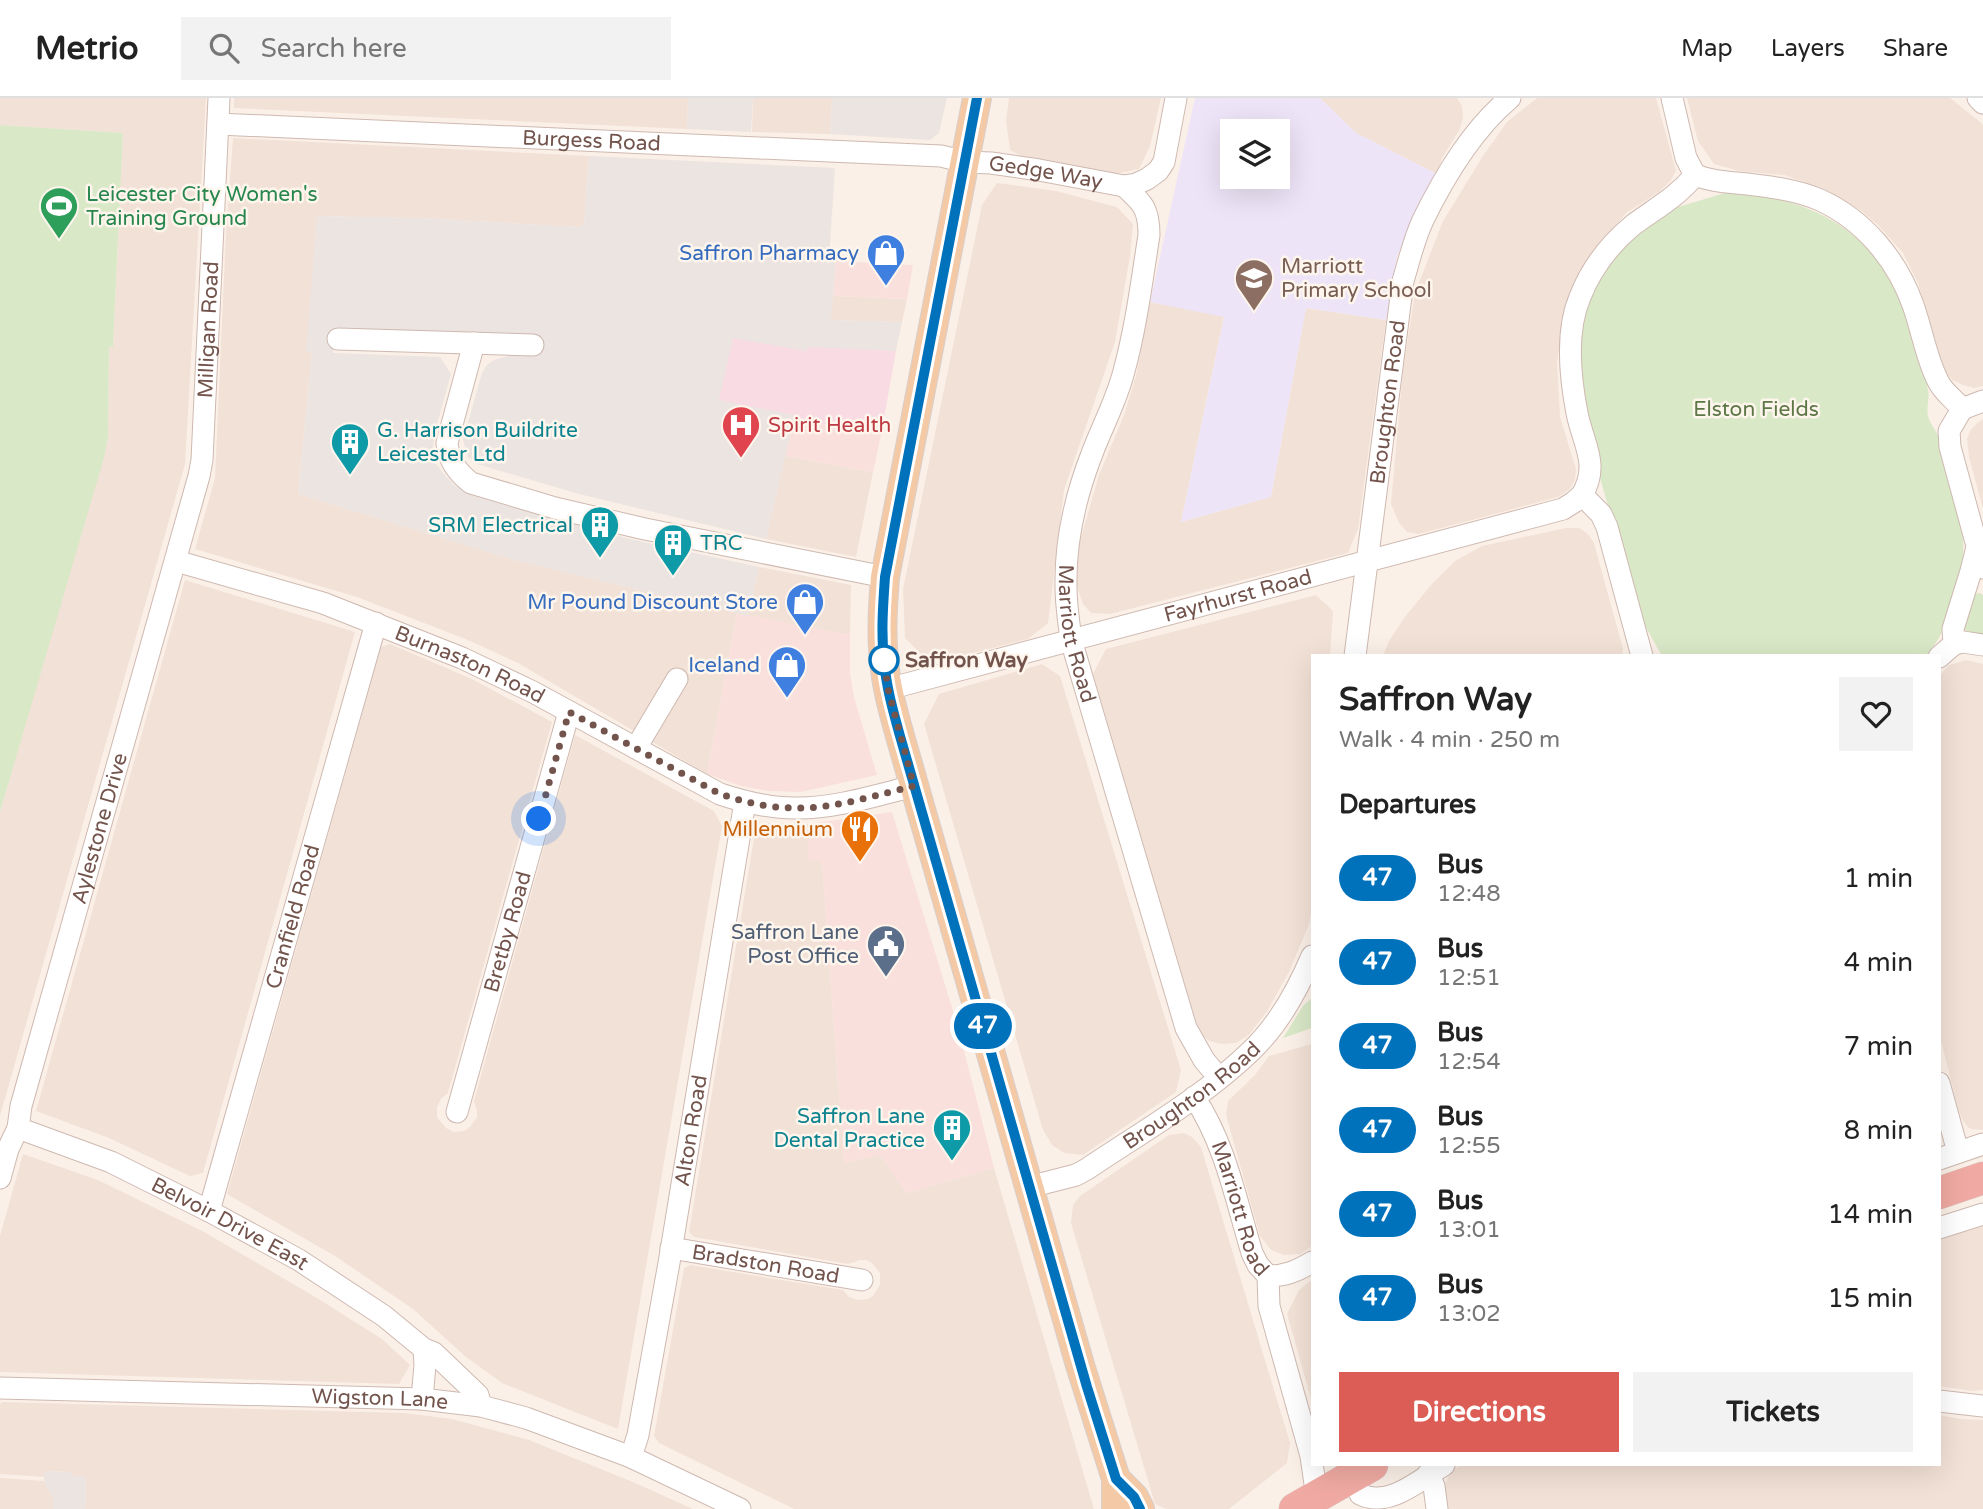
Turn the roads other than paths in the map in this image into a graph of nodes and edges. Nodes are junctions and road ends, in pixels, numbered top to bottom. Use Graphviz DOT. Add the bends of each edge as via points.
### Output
graph roads {
  1 [pos="219,98"];
  2 [pos="977,98"];
  3 [pos="1176,98"];
  4 [pos="1672,98"];
  5 [pos="1978,98"];
  6 [pos="1495,103"];
  7 [pos="1983,103"];
  8 [pos="218,124"];
  9 [pos="966,162"];
  10 [pos="1695,175"];
  11 [pos="1124,186"];
  12 [pos="338,339"];
  13 [pos="474,343"];
  14 [pos="533,345"];
  15 [pos="1983,401"];
  16 [pos="1962,409"];
  17 [pos="199,477"];
  18 [pos="1582,495"];
  19 [pos="1977,545"];
  20 [pos="176,561"];
  21 [pos="1366,562"];
  22 [pos="1983,568"];
  23 [pos="885,577"];
  24 [pos="376,623"];
  25 [pos="1071,640"];
  26 [pos="1983,645"];
  27 [pos="1946,650"];
  28 [pos="1355,654"];
  29 [pos="1641,654"];
  30 [pos="677,679"];
  31 [pos="888,689"];
  32 [pos="569,712"];
  33 [pos="636,748"];
  34 [pos="914,786"];
  35 [pos="745,802"];
  36 [pos="1311,960"];
  37 [pos="1306,981"];
  38 [pos="1219,1078"];
  39 [pos="1194,1097"];
  40 [pos="1941,1099"];
  41 [pos="457,1112"];
  42 [pos="18,1128"];
  43 [pos="1983,1144"];
  44 [pos="1948,1156"];
  45 [pos="0,1178"];
  46 [pos="1983,1178"];
  47 [pos="1029,1186"];
  48 [pos="1941,1192"];
  49 [pos="209,1211"];
  50 [pos="1983,1214"];
  51 [pos="1941,1227"];
  52 [pos="671,1248"];
  53 [pos="1311,1263"];
  54 [pos="1268,1276"];
  55 [pos="862,1280"];
  56 [pos="424,1349"];
  57 [pos="0,1388"];
  58 [pos="422,1399"];
  59 [pos="1941,1401"];
  60 [pos="481,1406"];
  61 [pos="1983,1406"];
  62 [pos="631,1457"];
  63 [pos="1329,1466"];
  64 [pos="1370,1466"];
  65 [pos="1395,1466"];
  66 [pos="1436,1469"];
  67 [pos="1116,1479"];
  68 [pos="1304,1499"];
  69 [pos="1349,1501"];
  70 [pos="740,1509"];
  71 [pos="1116,1509"];
  72 [pos="1140,1509"];
  73 [pos="1437,1509"];
  1 -- 8 [label="street, Milligan Road"];
  2 -- 9 [label="main road"];
  3 -- 11 [label="street" via="1164,162 1147,179"];
  4 -- 10 [label="street" via="1686,158"];
  5 -- 7 [label="street"];
  6 -- 21 [label="street, Broughton Road" via="1422,222 1403,281"];
  8 -- 9 [label="street, Burgess Road" via="928,155"];
  8 -- 17 [label="street, Milligan Road"];
  9 -- 11 [label="street, Gedge Way"];
  9 -- 23 [label="main road"];
  10 -- 16 [label="street" via="1799,192 1836,208 1865,231 1894,265 1939,384"];
  10 -- 18 [label="street" via="1631,227 1598,261 1579,299 1570,362 1577,416 1590,462 1589,484"];
  11 -- 25 [label="street, Marriott Road" via="1145,206 1149,235 1123,374 1077,497 1065,589"];
  12 -- 13 [label="street"];
  13 -- 14 [label="street"];
  13 -- 23 [label="street" via="447,443 453,465 471,483 645,529"];
  15 -- 16 [label="street"];
  16 -- 19 [label="street" via="1950,431 1950,447"];
  17 -- 20 [label="street, Aylestone Drive"];
  18 -- 21 [label="street, Fayrhurst Road" via="1563,509"];
  18 -- 29 [label="street" via="1607,527"];
  19 -- 22 [label="street"];
  19 -- 27 [label="street"];
  20 -- 24 [label="street, Burnaston Road"];
  20 -- 42 [label="street, Aylestone Drive"];
  21 -- 25 [label="street, Fayrhurst Road"];
  21 -- 28 [label="street, Broughton Road"];
  23 -- 31 [label="main road" via="882,635"];
  24 -- 32 [label="street, Burnaston Road" via="462,658"];
  24 -- 49 [label="street, Cranfield Road"];
  25 -- 31 [label="street, Fayrhurst Road"];
  25 -- 38 [label="street, Marriott Road" via="1186,1028"];
  26 -- 27 [label="street" via="1963,642"];
  30 -- 33 [label="street"];
  31 -- 34 [label="main road"];
  32 -- 33 [label="street, Burnaston Road"];
  32 -- 41 [label="street, Bretby Road"];
  33 -- 35 [label="street, Burnaston Road" via="720,794"];
  34 -- 35 [label="street, Burnaston Road" via="822,806 771,807"];
  34 -- 47 [label="main road"];
  35 -- 52 [label="street, Alton Road"];
  36 -- 37 [label="street, Broughton Road"];
  37 -- 38 [label="street, Broughton Road" via="1267,1034"];
  38 -- 39 [label="street, Broughton Road"];
  39 -- 47 [label="street, Broughton Road" via="1076,1175"];
  39 -- 54 [label="street, Marriott Road" via="1216,1137 1252,1252"];
  40 -- 44 [label="street"];
  42 -- 45 [label="street, Aylestone Drive"];
  42 -- 49 [label="street, Belvoir Drive East" via="111,1163"];
  43 -- 44 [label="street"];
  46 -- 48 [label="highway"];
  47 -- 67 [label="main road"];
  49 -- 56 [label="street, Belvoir Drive East" via="299,1260 384,1316"];
  50 -- 51 [label="street"];
  52 -- 55 [label="street, Bradston Road"];
  52 -- 62 [label="street, Alton Road"];
  53 -- 54 [label="street" via="1282,1276"];
  54 -- 68 [label="street, Marriott Road" via="1269,1306 1311,1456"];
  56 -- 58 [label="street"];
  56 -- 60 [label="street, Belvoir Drive East" via="478,1395"];
  57 -- 58 [label="street, Wigston Lane"];
  58 -- 60 [label="street, Wigston Lane"];
  59 -- 61 [label="street"];
  60 -- 62 [label="street, Wigston Lane"];
  62 -- 70 [label="street, Wigston Lane"];
  63 -- 68 [label="street"];
  64 -- 68 [label="highway"];
  65 -- 69 [label="highway"];
  66 -- 69 [label="street" via="1390,1496"];
  66 -- 73 [label="street"];
  67 -- 71 [label="main road"];
  67 -- 72 [label="main road"];
}
